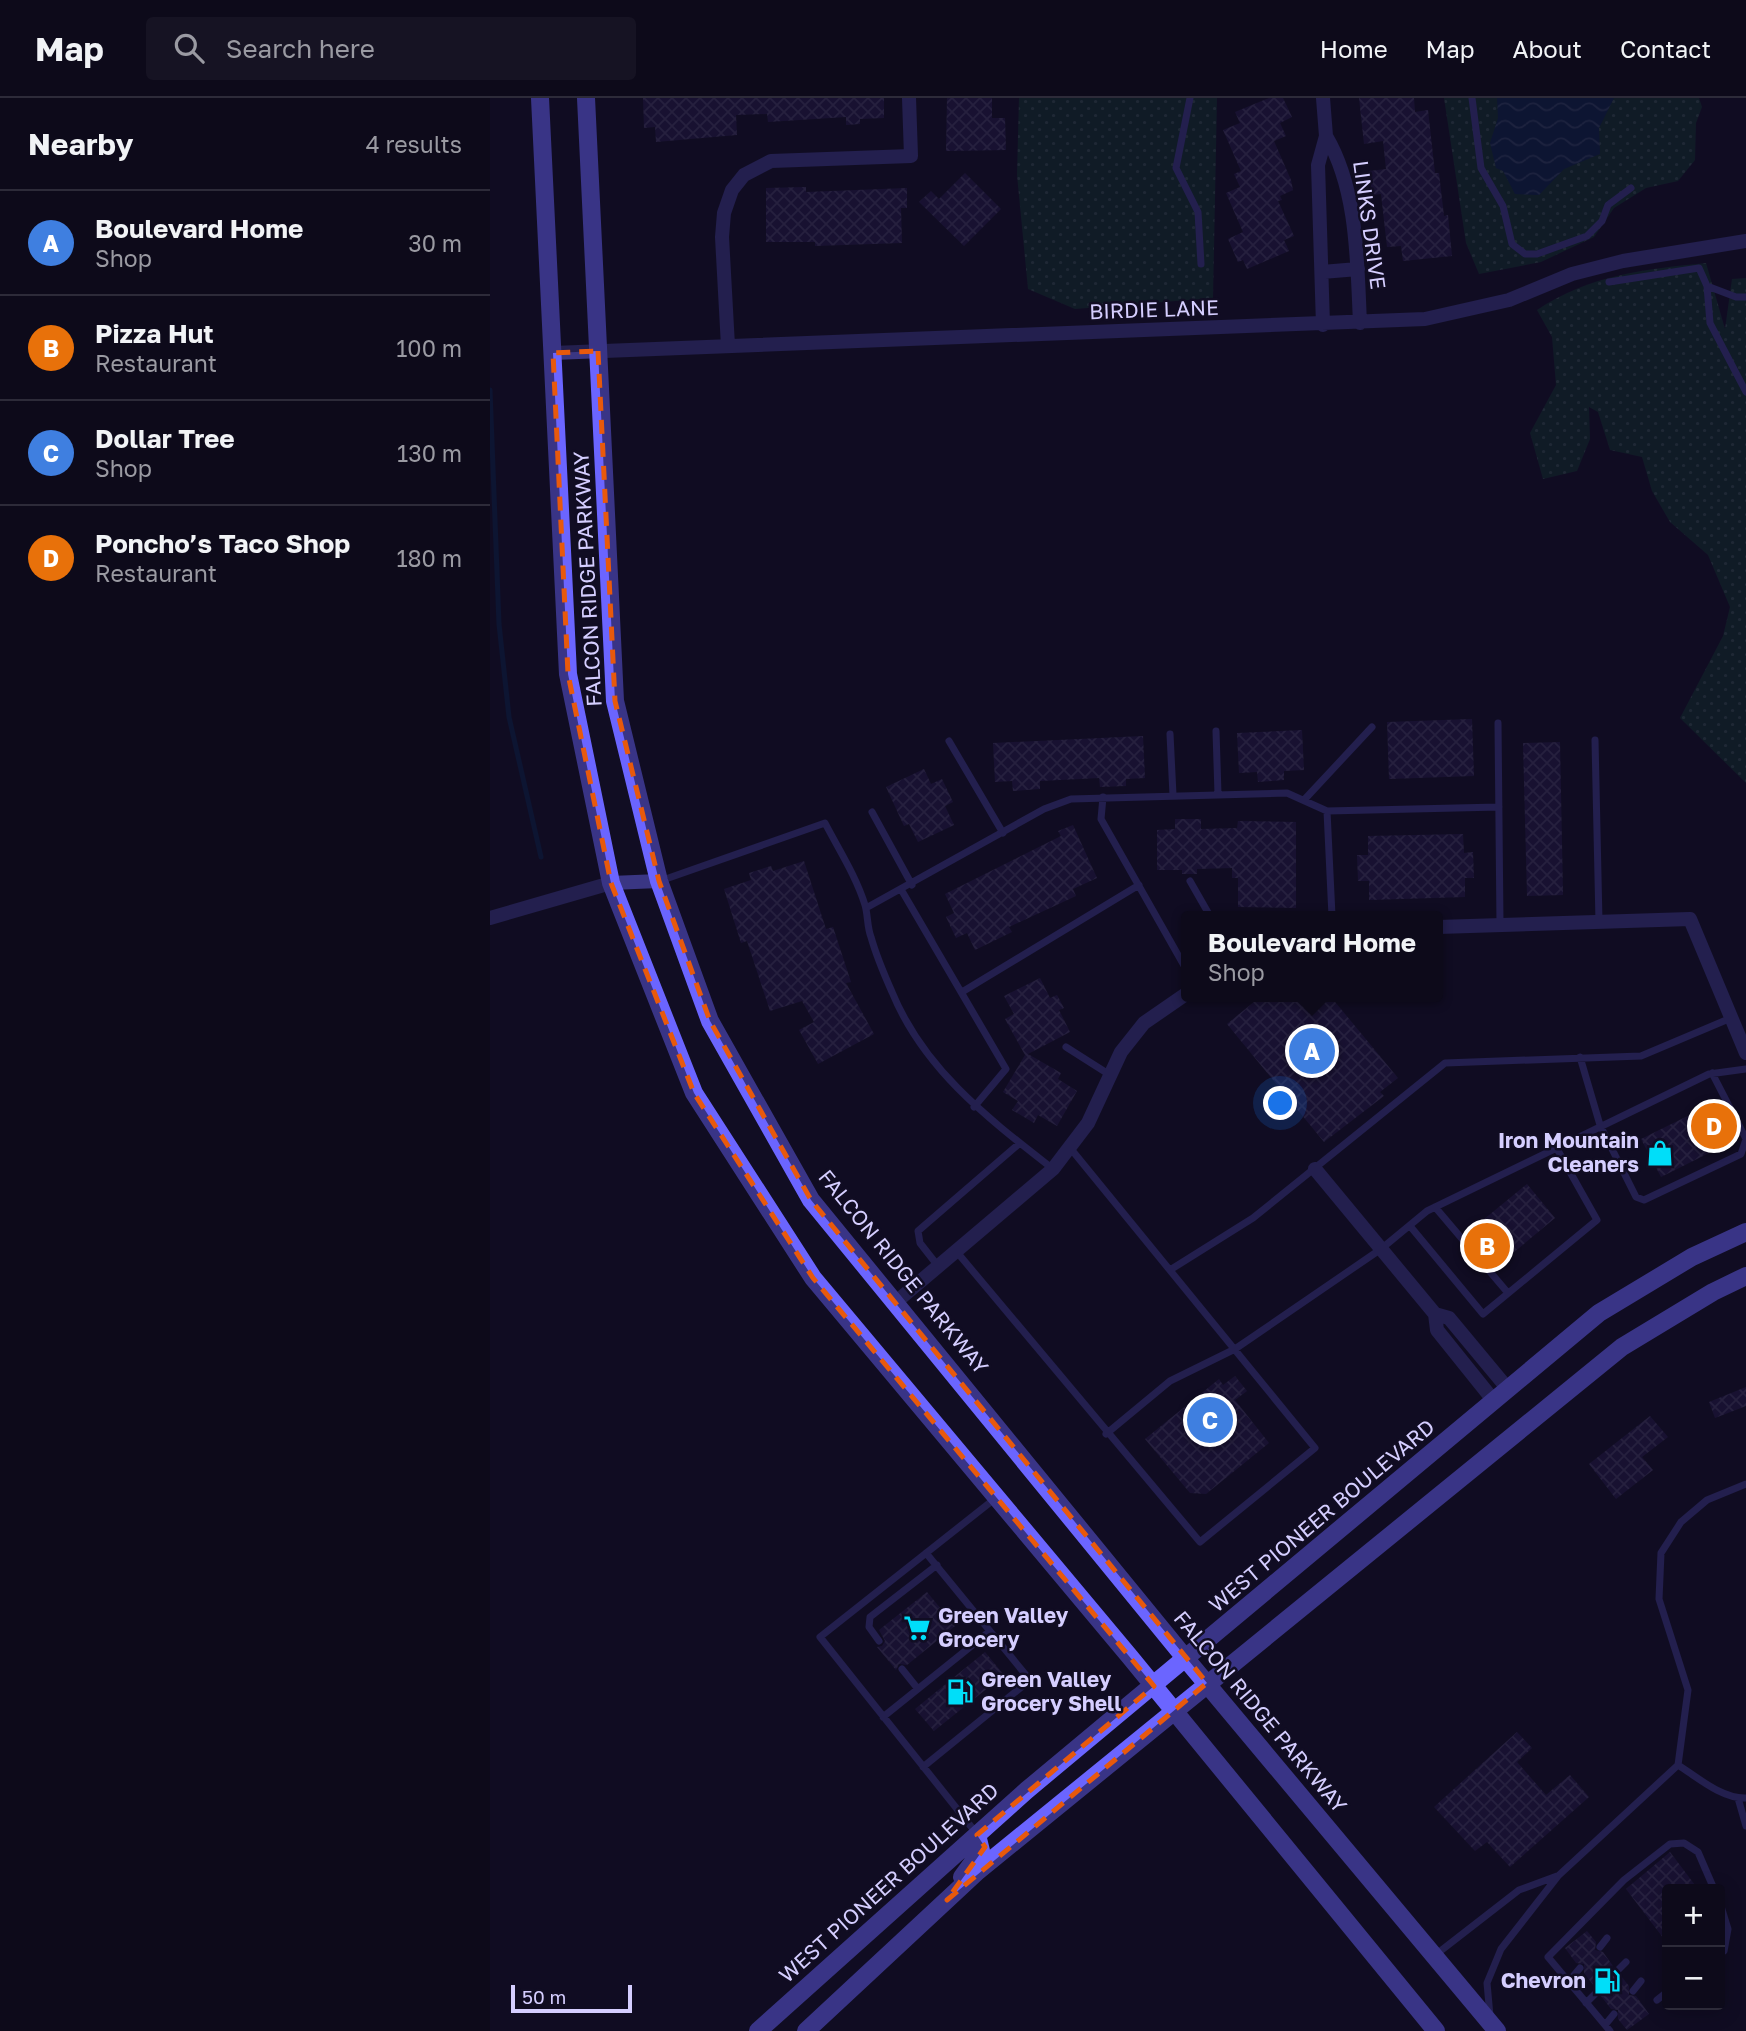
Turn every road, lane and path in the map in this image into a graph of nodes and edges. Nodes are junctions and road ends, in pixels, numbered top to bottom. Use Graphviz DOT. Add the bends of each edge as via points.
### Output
graph roads {
  1 [pos="540,98"];
  2 [pos="586,98"];
  3 [pos="909,98"];
  4 [pos="1190,98"];
  5 [pos="1323,98"];
  6 [pos="1472,98"];
  7 [pos="1326,136"];
  8 [pos="1632,188"];
  9 [pos="1746,241"];
  10 [pos="1201,264"];
  11 [pos="1358,269"];
  12 [pos="1322,272"];
  13 [pos="1609,282"];
  14 [pos="1707,286"];
  15 [pos="1746,297"];
  16 [pos="1360,323"];
  17 [pos="1323,325"];
  18 [pos="728,346"];
  19 [pos="598,351"];
  20 [pos="553,353"];
  21 [pos="1746,392"];
  22 [pos="1498,723"];
  23 [pos="1372,727"];
  24 [pos="1216,731"];
  25 [pos="1170,734"];
  26 [pos="1595,740"];
  27 [pos="949,741"];
  28 [pos="1218,794"];
  29 [pos="1173,795"];
  30 [pos="1102,797"];
  31 [pos="1304,800"];
  32 [pos="1499,807"];
  33 [pos="1327,811"];
  34 [pos="872,812"];
  35 [pos="1003,833"];
  36 [pos="659,881"];
  37 [pos="1189,881"];
  38 [pos="611,883"];
  39 [pos="912,885"];
  40 [pos="1139,885"];
  41 [pos="902,891"];
  42 [pos="866,908"];
  43 [pos="1207,911"];
  44 [pos="1332,911"];
  45 [pos="490,918"];
  46 [pos="1599,922"];
  47 [pos="1500,925"];
  48 [pos="1443,927"];
  49 [pos="1181,960"];
  50 [pos="961,992"];
  51 [pos="1181,997"];
  52 [pos="1731,1018"];
  53 [pos="1066,1047"];
  54 [pos="1746,1053"];
  55 [pos="1580,1057"];
  56 [pos="1746,1069"];
  57 [pos="1712,1073"];
  58 [pos="1110,1075"];
  59 [pos="974,1107"];
  60 [pos="1600,1125"];
  61 [pos="1020,1143"];
  62 [pos="1556,1147"];
  63 [pos="1071,1149"];
  64 [pos="1054,1169"];
  65 [pos="1315,1169"];
  66 [pos="1435,1207"];
  67 [pos="1410,1226"];
  68 [pos="1746,1231"];
  69 [pos="1381,1249"];
  70 [pos="956,1251"];
  71 [pos="938,1266"];
  72 [pos="1170,1270"];
  73 [pos="1746,1276"];
  74 [pos="1508,1293"];
  75 [pos="896,1302"];
  76 [pos="1435,1314"];
  77 [pos="1235,1349"];
  78 [pos="1508,1389"];
  79 [pos="1494,1401"];
  80 [pos="1106,1434"];
  81 [pos="1746,1484"];
  82 [pos="997,1497"];
  83 [pos="926,1553"];
  84 [pos="937,1565"];
  85 [pos="990,1631"];
  86 [pos="880,1641"];
  87 [pos="1186,1659"];
  88 [pos="902,1669"];
  89 [pos="1207,1683"];
  90 [pos="1154,1686"];
  91 [pos="918,1689"];
  92 [pos="1174,1711"];
  93 [pos="883,1717"];
  94 [pos="1678,1765"];
  95 [pos="923,1767"];
  96 [pos="1742,1798"];
  97 [pos="1746,1826"];
  98 [pos="977,1835"];
  99 [pos="1558,1876"];
  100 [pos="1712,1884"];
  101 [pos="947,1900"];
  102 [pos="1725,1919"];
  103 [pos="1608,1938"];
  104 [pos="1725,1946"];
  105 [pos="1600,1947"];
  106 [pos="1434,1956"];
  107 [pos="1626,1962"];
  108 [pos="1580,1968"];
  109 [pos="1617,1971"];
  110 [pos="1569,1980"];
  111 [pos="1641,1981"];
  112 [pos="1598,1991"];
  113 [pos="1633,1991"];
  114 [pos="1662,1996"];
  115 [pos="1657,2000"];
  116 [pos="1586,2003"];
  117 [pos="1614,2014"];
  118 [pos="1493,2027"];
  119 [pos="1608,2028"];
  120 [pos="758,2031"];
  121 [pos="806,2031"];
  122 [pos="1436,2031"];
  1 -- 20 [label="main road, FALCON RIDGE PARKWAY"];
  2 -- 19 [label="main road, FALCON RIDGE PARKWAY"];
  3 -- 18 [label="street" via="911,156 771,161 744,175 732,190 722,237"];
  4 -- 10 [label="lane" via="1176,168 1198,212"];
  5 -- 7 [label="street, LINKS DRIVE"];
  6 -- 8 [label="lane" via="1481,168 1503,206 1512,244 1525,254 1587,236 1602,221 1608,205"];
  7 -- 11 [label="street, LINKS DRIVE" via="1342,162"];
  7 -- 12 [label="street, LINKS DRIVE" via="1318,165"];
  9 -- 16 [label="street, BIRDIE LANE" via="1623,261 1572,274 1509,300 1425,319"];
  11 -- 12 [label="street"];
  11 -- 16 [label="street, LINKS DRIVE"];
  12 -- 17 [label="street, LINKS DRIVE"];
  13 -- 14 [label="lane" via="1699,268"];
  14 -- 15 [label="lane"];
  14 -- 21 [label="lane" via="1710,323"];
  16 -- 17 [label="street, BIRDIE LANE"];
  17 -- 18 [label="street, BIRDIE LANE"];
  18 -- 19 [label="street, BIRDIE LANE"];
  19 -- 20 [label="street, BIRDIE LANE"];
  19 -- 36 [label="main road, FALCON RIDGE PARKWAY" via="615,701"];
  20 -- 38 [label="main road, FALCON RIDGE PARKWAY" via="568,674"];
  22 -- 32 [label="lane"];
  23 -- 31 [label="lane"];
  24 -- 28 [label="lane"];
  25 -- 29 [label="lane"];
  26 -- 46 [label="lane"];
  27 -- 35 [label="lane"];
  28 -- 29 [label="lane"];
  28 -- 31 [label="lane" via="1287,793"];
  29 -- 30 [label="lane"];
  30 -- 35 [label="lane" via="1071,799"];
  30 -- 40 [label="lane" via="1101,819"];
  31 -- 33 [label="lane"];
  32 -- 33 [label="lane"];
  32 -- 47 [label="lane"];
  33 -- 44 [label="lane"];
  34 -- 39 [label="lane"];
  35 -- 39 [label="lane"];
  36 -- 38 [label="street"];
  36 -- 42 [label="lane" via="825,823"];
  36 -- 75 [label="main road, FALCON RIDGE PARKWAY" via="710,1021 811,1200"];
  37 -- 43 [label="lane"];
  38 -- 45 [label="street"];
  38 -- 82 [label="main road, FALCON RIDGE PARKWAY" via="694,1093 813,1278"];
  39 -- 41 [label="lane"];
  40 -- 49 [label="lane"];
  40 -- 50 [label="lane"];
  41 -- 42 [label="lane"];
  41 -- 50 [label="lane"];
  42 -- 59 [label="lane" via="870,934 893,995 946,1078"];
  46 -- 47 [label="street"];
  46 -- 52 [label="street" via="1690,919"];
  47 -- 48 [label="street"];
  50 -- 59 [label="lane" via="1006,1069"];
  51 -- 58 [label="street" via="1144,1023"];
  52 -- 54 [label="street"];
  52 -- 55 [label="lane" via="1641,1056"];
  53 -- 58 [label="lane"];
  55 -- 60 [label="lane"];
  55 -- 65 [label="lane" via="1445,1063"];
  56 -- 57 [label="lane"];
  57 -- 60 [label="lane"];
  57 -- 60 [label="lane" via="1746,1139 1745,1148 1651,1199 1636,1197"];
  58 -- 63 [label="street"];
  59 -- 61 [label="lane"];
  60 -- 62 [label="lane"];
  61 -- 64 [label="lane"];
  61 -- 71 [label="lane" via="918,1231 920,1243"];
  62 -- 66 [label="lane"];
  62 -- 74 [label="lane" via="1597,1220"];
  63 -- 64 [label="street"];
  63 -- 72 [label="lane"];
  64 -- 70 [label="street"];
  65 -- 69 [label="street"];
  65 -- 72 [label="lane" via="1254,1217"];
  66 -- 67 [label="lane"];
  66 -- 74 [label="lane"];
  67 -- 69 [label="lane"];
  67 -- 74 [label="lane" via="1482,1314"];
  68 -- 78 [label="main road, WEST PIONEER BOULEVARD" via="1692,1257 1599,1313"];
  69 -- 76 [label="street"];
  69 -- 77 [label="lane"];
  70 -- 71 [label="street"];
  70 -- 80 [label="lane"];
  71 -- 75 [label="street"];
  72 -- 77 [label="lane"];
  73 -- 89 [label="main road" via="1622,1347"];
  75 -- 87 [label="main road, FALCON RIDGE PARKWAY"];
  76 -- 78 [label="street" via="1449,1318"];
  76 -- 79 [label="street" via="1437,1330"];
  77 -- 80 [label="lane" via="1170,1381"];
  77 -- 80 [label="lane" via="1315,1448 1200,1542"];
  78 -- 79 [label="main road, WEST PIONEER BOULEVARD"];
  79 -- 87 [label="main road, WEST PIONEER BOULEVARD"];
  81 -- 94 [label="lane" via="1707,1500 1681,1522 1661,1553 1660,1599 1688,1690"];
  82 -- 83 [label="lane"];
  82 -- 90 [label="main road, FALCON RIDGE PARKWAY"];
  83 -- 84 [label="lane"];
  83 -- 93 [label="lane" via="820,1637"];
  84 -- 85 [label="lane"];
  84 -- 86 [label="lane" via="870,1617 869,1627"];
  85 -- 91 [label="lane"];
  85 -- 95 [label="lane" via="1030,1680"];
  87 -- 89 [label="main road, FALCON RIDGE PARKWAY"];
  87 -- 90 [label="main road, WEST PIONEER BOULEVARD"];
  88 -- 91 [label="lane"];
  89 -- 92 [label="main road"];
  89 -- 106 [label="main road, FALCON RIDGE PARKWAY"];
  90 -- 92 [label="main road, FALCON RIDGE PARKWAY"];
  90 -- 98 [label="main road, WEST PIONEER BOULEVARD"];
  91 -- 93 [label="lane"];
  92 -- 101 [label="main road"];
  92 -- 122 [label="main road, FALCON RIDGE PARKWAY"];
  93 -- 95 [label="lane"];
  94 -- 96 [label="lane"];
  94 -- 99 [label="lane"];
  95 -- 98 [label="lane"];
  96 -- 97 [label="lane"];
  98 -- 101 [label="main road" via="981,1851"];
  98 -- 120 [label="main road, WEST PIONEER BOULEVARD"];
  99 -- 106 [label="lane" via="1518,1890"];
  99 -- 118 [label="lane" via="1501,1949 1487,1983"];
  100 -- 110 [label="lane" via="1698,1852 1684,1843 1670,1844 1624,1880 1548,1957"];
  101 -- 121 [label="main road"];
  102 -- 104 [label="lane"];
  103 -- 105 [label="lane"];
  106 -- 118 [label="main road, FALCON RIDGE PARKWAY"];
  107 -- 109 [label="lane"];
  108 -- 110 [label="lane"];
  110 -- 116 [label="lane"];
  111 -- 113 [label="lane"];
  112 -- 116 [label="lane"];
  114 -- 115 [label="lane"];
  116 -- 119 [label="lane"];
  117 -- 119 [label="lane"];
}
